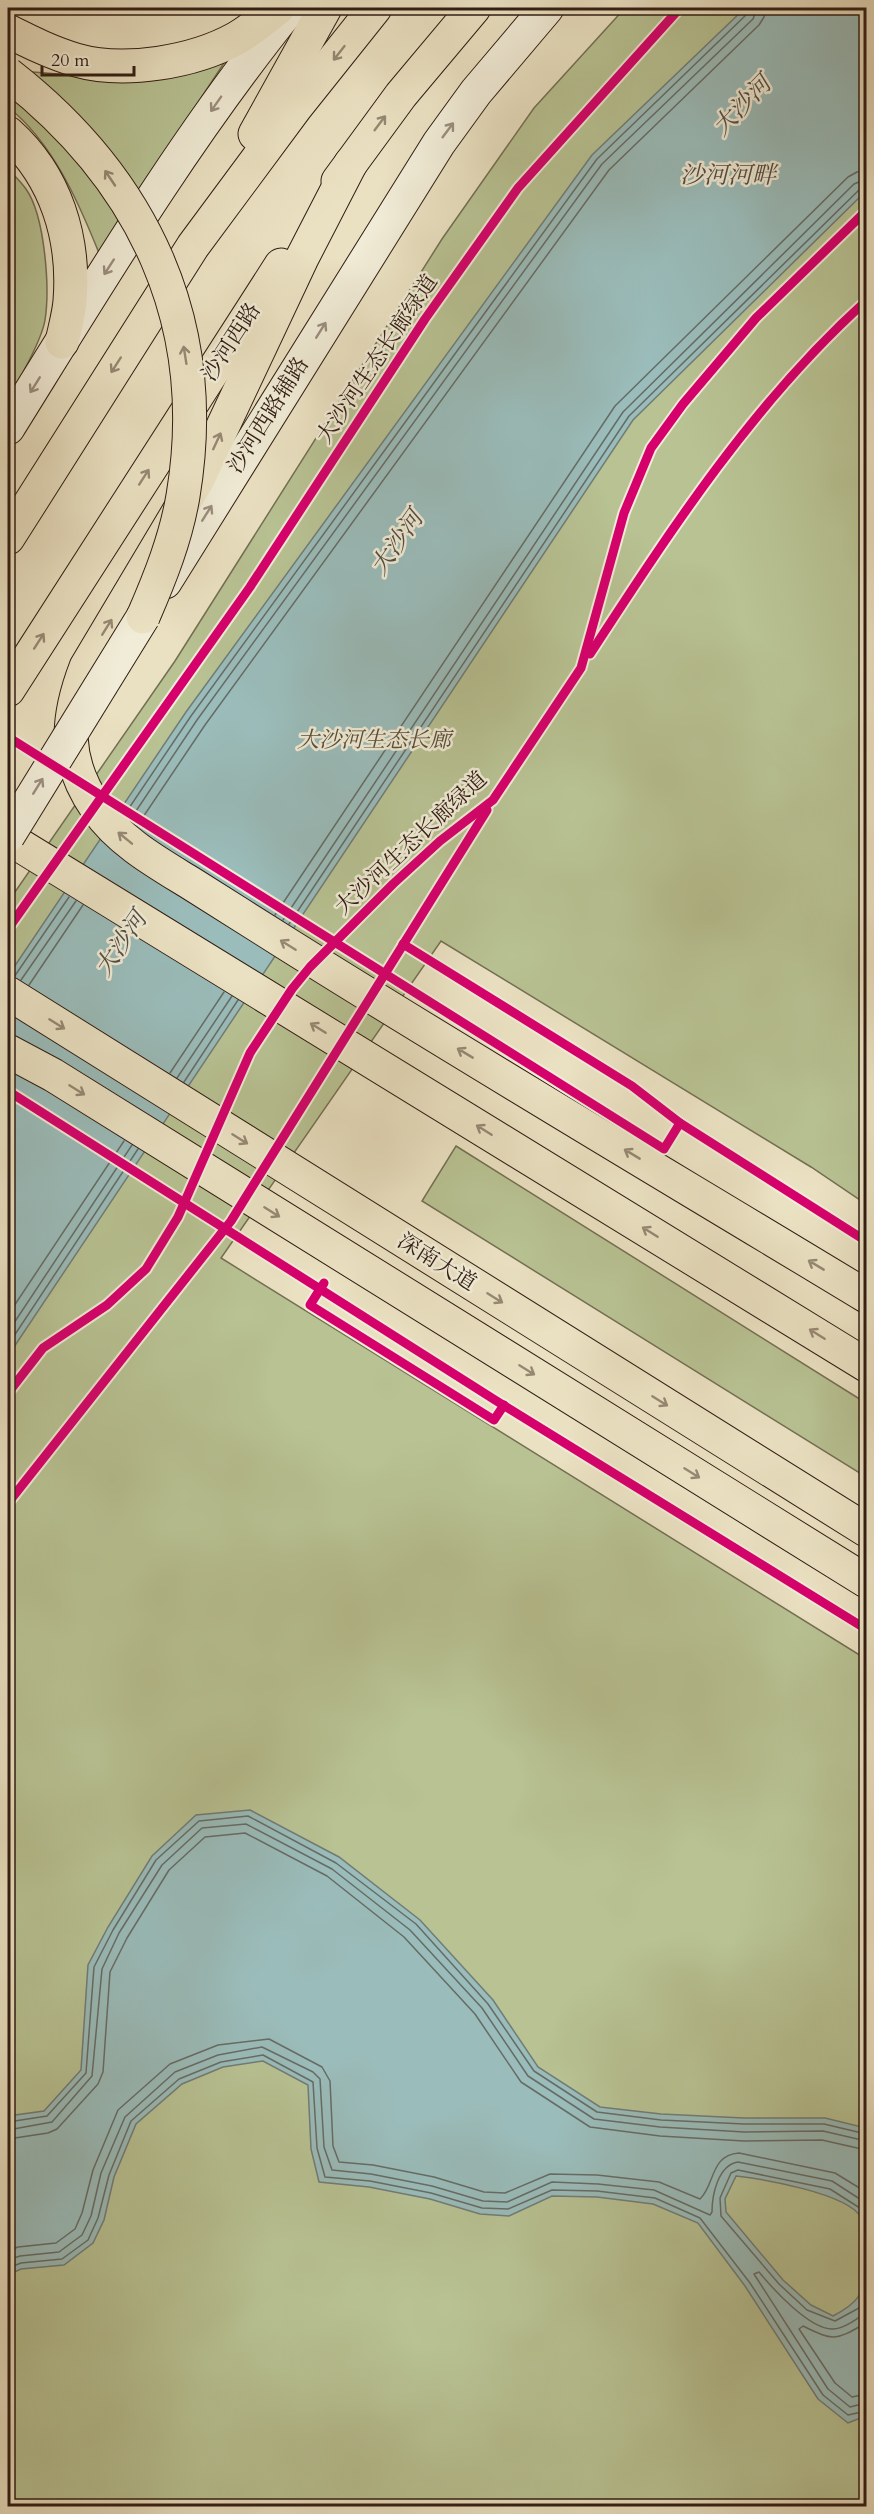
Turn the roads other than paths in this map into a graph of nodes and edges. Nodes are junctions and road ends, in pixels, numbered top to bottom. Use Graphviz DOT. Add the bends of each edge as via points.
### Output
graph roads {
  1 [pos="278,8"];
  2 [pos="290,8"];
  3 [pos="325,8"];
  4 [pos="375,8"];
  5 [pos="474,8"];
  6 [pos="547,8"];
  7 [pos="8,31"];
  8 [pos="8,74"];
  9 [pos="8,134"];
  10 [pos="351,163"];
  11 [pos="194,246"];
  12 [pos="62,342"];
  13 [pos="8,428"];
  14 [pos="8,538"];
  15 [pos="143,617"];
  16 [pos="8,690"];
  17 [pos="8,837"];
  18 [pos="8,993"];
  19 [pos="8,1051"];
  20 [pos="867,1296"];
  21 [pos="867,1365"];
  22 [pos="867,1530"];
  23 [pos="867,1581"];
  1 -- 7 [label="main road" via="238,38 213,49 147,64 78,60"];
  2 -- 12 [label="main road, one-way" via="245,63 192,139"];
  3 -- 11 [label="main road"];
  4 -- 11 [label="main road, one-way"];
  10 -- 5 [label="main road, 沙河西路, one-way" via="401,95"];
  15 -- 6 [label="main road, 沙河西路辅路, one-way, bridge" via="439,143"];
  15 -- 8 [label="main road, one-way, bridge" via="166,561 183,498 188,460 189,386 178,315 152,245 106,171 58,115"];
  9 -- 12 [label="main road" via="36,165 67,230 70,303"];
  16 -- 10 [label="main road, 沙河西路, one-way" via="230,341"];
  20 -- 10 [label="main road, one-way, bridge" via="159,864 116,831 81,781 72,750 70,720 86,667 198,479"];
  11 -- 14 [label="main road, one-way"];
  12 -- 13 [label="main road, one-way"];
  17 -- 15 [label="main road, 沙河西路辅路, one-way, bridge"];
  21 -- 17 [label="main road, one-way"];
  18 -- 22 [label="main road, 深南大道, one-way"];
  19 -- 23 [label="main road, one-way" via="53,1075"];
}
